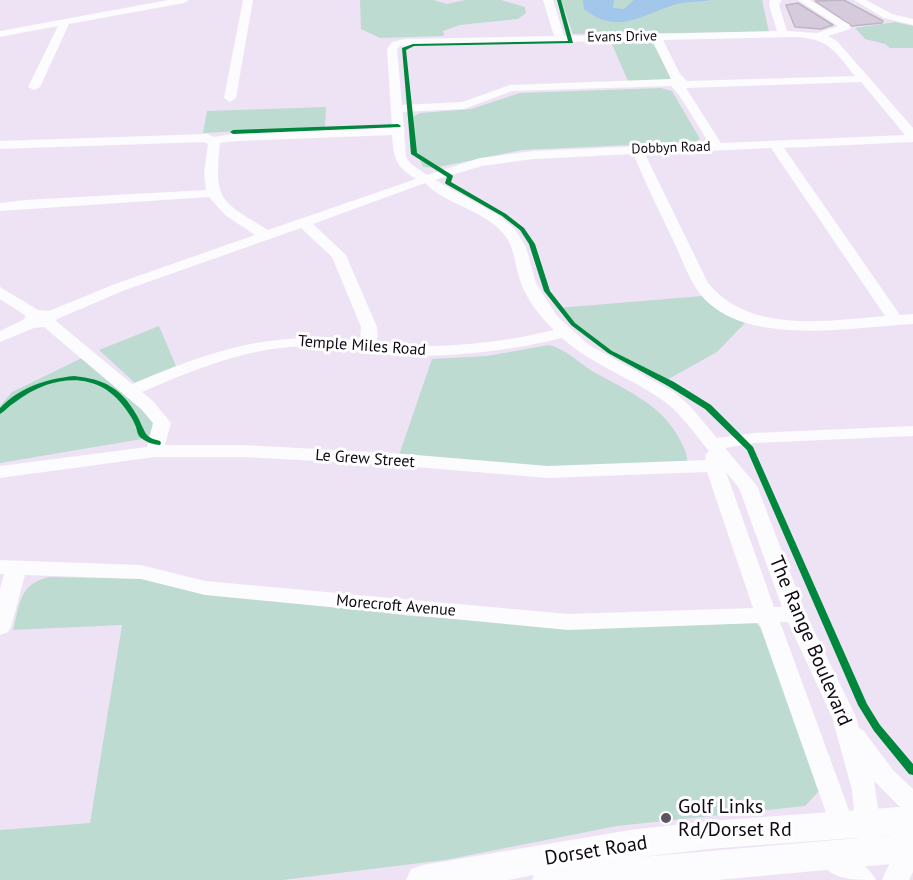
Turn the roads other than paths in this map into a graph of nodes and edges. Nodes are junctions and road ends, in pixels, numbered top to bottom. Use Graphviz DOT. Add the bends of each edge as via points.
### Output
graph roads {
  1 [pos="184,0"];
  2 [pos="248,0"];
  3 [pos="548,0"];
  4 [pos="777,0"];
  5 [pos="803,0"];
  6 [pos="859,0"];
  7 [pos="65,22"];
  8 [pos="913,22"];
  9 [pos="0,34"];
  10 [pos="783,34"];
  11 [pos="818,36"];
  12 [pos="656,37"];
  13 [pos="560,39"];
  14 [pos="862,79"];
  15 [pos="680,84"];
  16 [pos="34,87"];
  17 [pos="230,98"];
  18 [pos="396,109"];
  19 [pos="398,131"];
  20 [pos="913,137"];
  21 [pos="212,141"];
  22 [pos="0,144"];
  23 [pos="775,144"];
  24 [pos="717,146"];
  25 [pos="637,150"];
  26 [pos="426,180"];
  27 [pos="213,191"];
  28 [pos="0,207"];
  29 [pos="298,225"];
  30 [pos="263,237"];
  31 [pos="0,292"];
  32 [pos="41,319"];
  33 [pos="913,319"];
  34 [pos="896,320"];
  35 [pos="565,332"];
  36 [pos="0,337"];
  37 [pos="366,347"];
  38 [pos="130,391"];
  39 [pos="913,431"];
  40 [pos="155,451"];
  41 [pos="720,458"];
  42 [pos="0,472"];
  43 [pos="8,568"];
  44 [pos="795,614"];
  45 [pos="767,615"];
  46 [pos="0,627"];
  47 [pos="844,717"];
  48 [pos="913,804"];
  49 [pos="913,820"];
  50 [pos="855,848"];
  51 [pos="913,848"];
  52 [pos="913,854"];
  53 [pos="423,880"];
  54 [pos="549,880"];
  55 [pos="895,880"];
  1 -- 7 [label="street"];
  2 -- 17 [label="street"];
  3 -- 13 [label="street"];
  4 -- 10 [label="street" via="774,5"];
  5 -- 11 [label="street" via="846,27"];
  6 -- 8 [label="street" via="888,16"];
  7 -- 9 [label="street"];
  7 -- 16 [label="street"];
  10 -- 11 [label="street, Evans Drive"];
  10 -- 12 [label="street, Evans Drive"];
  11 -- 14 [label="street" via="832,43"];
  12 -- 13 [label="street, Evans Drive"];
  12 -- 15 [label="street"];
  13 -- 18 [label="street, Evans Drive" via="396,44 392,49"];
  14 -- 15 [label="street"];
  14 -- 20 [label="street"];
  15 -- 18 [label="street" via="510,88 464,105"];
  15 -- 24 [label="street"];
  18 -- 19 [label="street, Evans Drive"];
  19 -- 21 [label="street"];
  19 -- 26 [label="street, Evans Drive" via="403,163"];
  20 -- 23 [label="street, Dobbyn Road"];
  21 -- 22 [label="street" via="200,138"];
  21 -- 27 [label="street"];
  23 -- 24 [label="street, Dobbyn Road"];
  23 -- 34 [label="street"];
  24 -- 25 [label="street, Dobbyn Road"];
  25 -- 26 [label="street, Dobbyn Road" via="506,158"];
  25 -- 34 [label="street" via="701,284 717,303 739,315 786,325"];
  26 -- 29 [label="street"];
  26 -- 35 [label="street, The Range Boulevard" via="510,232 536,298"];
  27 -- 28 [label="street"];
  27 -- 30 [label="street" via="226,208"];
  29 -- 30 [label="street"];
  29 -- 37 [label="street" via="335,250 343,262 369,327"];
  30 -- 32 [label="street" via="97,295"];
  31 -- 32 [label="street"];
  32 -- 36 [label="street"];
  32 -- 38 [label="street"];
  33 -- 34 [label="street"];
  35 -- 37 [label="street, Temple Miles Road" via="460,350"];
  35 -- 41 [label="street, The Range Boulevard" via="608,364 668,396 698,424"];
  37 -- 38 [label="street, Temple Miles Road" via="304,341 264,346 189,366"];
  38 -- 40 [label="street" via="162,423"];
  39 -- 41 [label="street" via="754,438"];
  40 -- 41 [label="street, Le Grew Street" via="243,451 548,472"];
  40 -- 42 [label="street, Le Grew Street"];
  41 -- 44 [label="street, The Range Boulevard" via="748,486"];
  41 -- 45 [label="street, The Range Boulevard" via="718,482"];
  43 -- 45 [label="street, Morecroft Avenue" via="141,572 205,588 568,622"];
  43 -- 46 [label="street"];
  44 -- 45 [label="street, Morecroft Avenue"];
  44 -- 47 [label="street, The Range Boulevard"];
  45 -- 50 [label="street, The Range Boulevard"];
  47 -- 48 [label="street" via="884,777"];
  47 -- 50 [label="street, The Range Boulevard" via="864,790"];
  49 -- 50 [label="main road, Dorset Road"];
  50 -- 51 [label="main road, Dorset Road"];
  50 -- 53 [label="main road, Dorset Road" via="709,835 630,844"];
  50 -- 54 [label="main road, Dorset Road"];
  52 -- 55 [label="street"];
}
